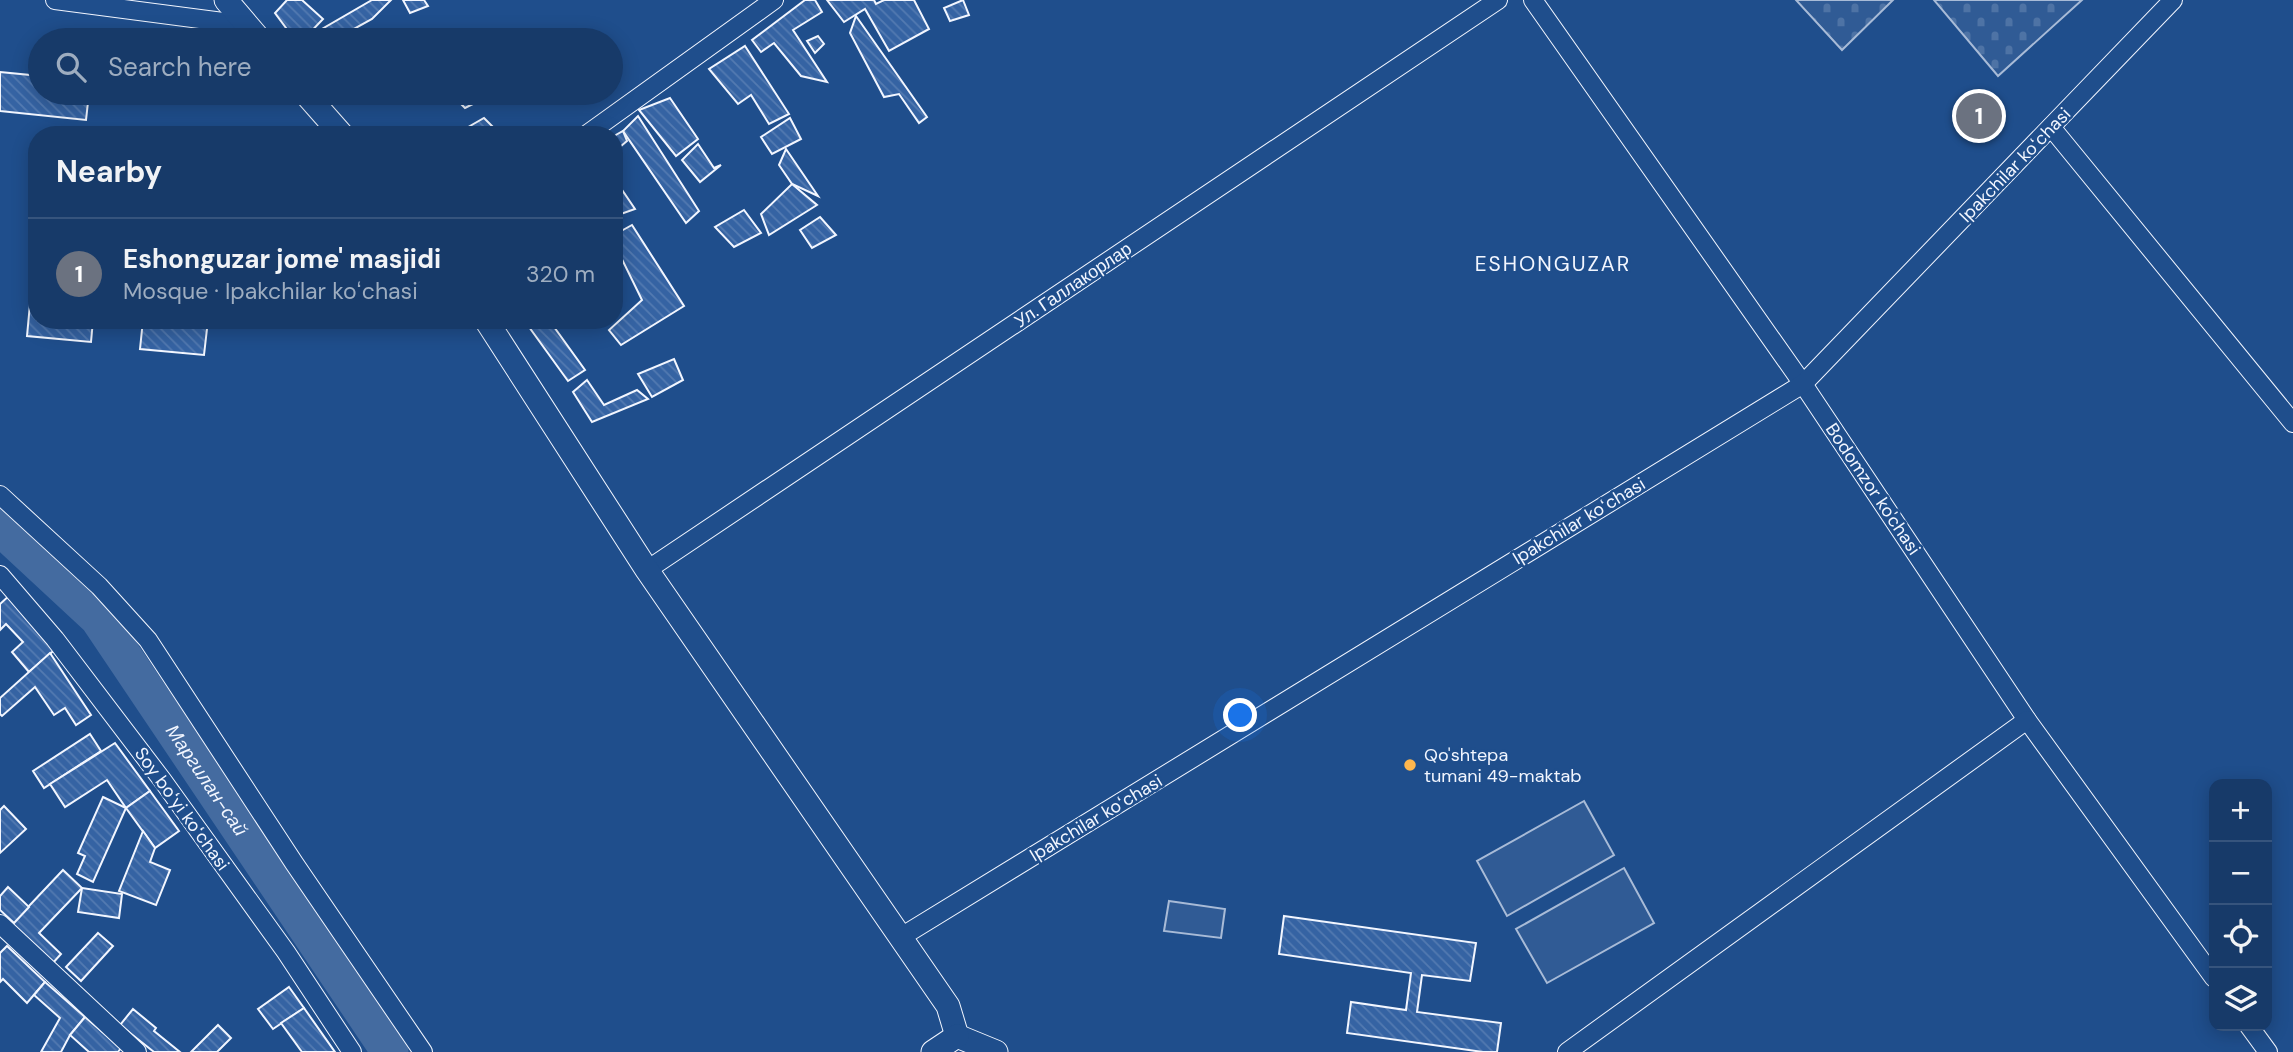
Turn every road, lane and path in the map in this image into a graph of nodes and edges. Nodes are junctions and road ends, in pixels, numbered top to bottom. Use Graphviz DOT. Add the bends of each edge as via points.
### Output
graph roads {
  1 [pos="55,0"];
  2 [pos="226,0"];
  3 [pos="774,0"];
  4 [pos="1498,0"];
  5 [pos="1533,0"];
  6 [pos="2172,0"];
  7 [pos="223,28"];
  8 [pos="249,28"];
  9 [pos="316,105"];
  10 [pos="334,126"];
  11 [pos="599,126"];
  12 [pos="2051,127"];
  13 [pos="492,329"];
  14 [pos="1803,384"];
  15 [pos="2293,423"];
  16 [pos="0,495"];
  17 [pos="647,570"];
  18 [pos="0,575"];
  19 [pos="2027,720"];
  20 [pos="0,924"];
  21 [pos="901,937"];
  22 [pos="2209,971"];
  23 [pos="2253,1031"];
  24 [pos="957,1036"];
  25 [pos="137,1052"];
  26 [pos="352,1052"];
  27 [pos="423,1052"];
  28 [pos="933,1052"];
  29 [pos="996,1052"];
  30 [pos="1567,1052"];
  31 [pos="2268,1052"];
  1 -- 7 [label="street"];
  2 -- 8 [label="street"];
  3 -- 11 [label="street"];
  4 -- 17 [label="street, Ул. Галлакорлар"];
  5 -- 14 [label="street, Bodomzor ko'chasi"];
  6 -- 12 [label="street, Ipakchilar koʻchasi"];
  9 -- 10 [label="street"];
  12 -- 14 [label="street, Ipakchilar koʻchasi"];
  12 -- 15 [label="street"];
  13 -- 17 [label="street"];
  14 -- 19 [label="street, Bodomzor ko'chasi"];
  14 -- 21 [label="street, Ipakchilar koʻchasi"];
  16 -- 27 [label="street" via="99,586 148,640"];
  17 -- 21 [label="street"];
  18 -- 26 [label="street, Soy boʻyi koʻchasi" via="163,781"];
  19 -- 22 [label="street, Bodomzor ko'chasi"];
  19 -- 30 [label="street"];
  20 -- 25 [label="street"];
  21 -- 24 [label="street" via="948,1006"];
  23 -- 31 [label="street"];
  24 -- 28 [label="street"];
  24 -- 29 [label="street"];
}
